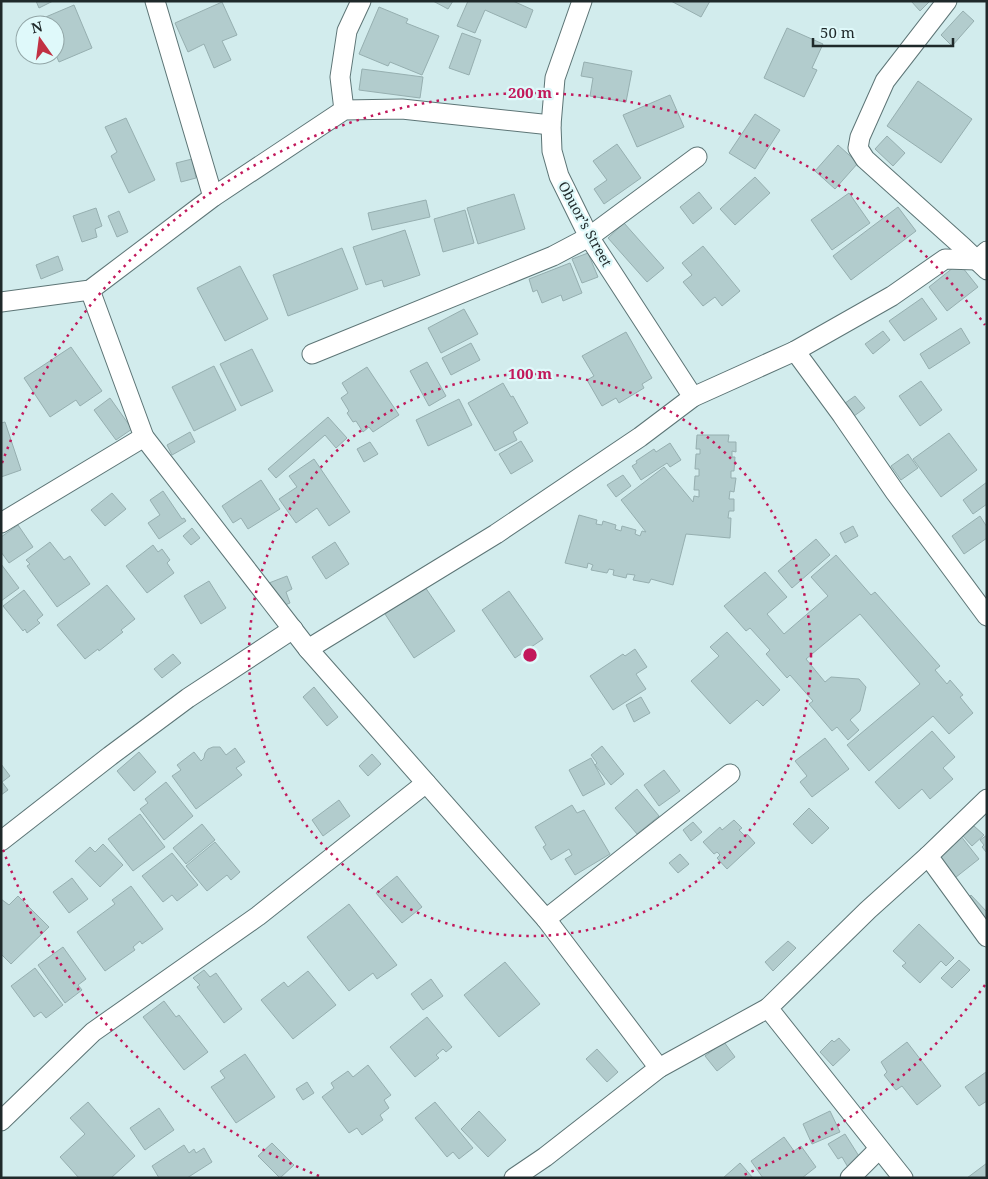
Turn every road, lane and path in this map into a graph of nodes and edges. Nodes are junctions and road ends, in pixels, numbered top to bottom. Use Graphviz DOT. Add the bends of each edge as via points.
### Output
graph roads {
  1 [pos="155,1"];
  2 [pos="360,1"];
  3 [pos="582,1"];
  4 [pos="947,1"];
  5 [pos="344,110"];
  6 [pos="552,125"];
  7 [pos="697,157"];
  8 [pos="213,197"];
  9 [pos="589,237"];
  10 [pos="984,260"];
  11 [pos="90,290"];
  12 [pos="1,302"];
  13 [pos="795,351"];
  14 [pos="312,354"];
  15 [pos="693,397"];
  16 [pos="144,438"];
  17 [pos="1,523"];
  18 [pos="987,616"];
  19 [pos="293,629"];
  20 [pos="308,649"];
  21 [pos="730,774"];
  22 [pos="426,783"];
  23 [pos="987,799"];
  24 [pos="1,841"];
  25 [pos="928,856"];
  26 [pos="546,919"];
  27 [pos="987,937"];
  28 [pos="768,1008"];
  29 [pos="659,1068"];
  30 [pos="1,1121"];
  31 [pos="879,1149"];
  32 [pos="514,1178"];
  33 [pos="850,1178"];
  34 [pos="903,1178"];
  1 -- 8 [label="street"];
  2 -- 5 [label="street" via="347,31 340,77"];
  3 -- 6 [label="street, Obuor’s Street" via="555,78"];
  4 -- 10 [label="street" via="885,80 858,148 865,159"];
  5 -- 6 [label="street" via="402,109"];
  5 -- 8 [label="street"];
  6 -- 9 [label="street, Obuor’s Street" via="552,151 558,176"];
  7 -- 9 [label="street"];
  8 -- 11 [label="street"];
  9 -- 14 [label="street" via="553,256"];
  9 -- 15 [label="street, Obuor’s Street"];
  10 -- 13 [label="street" via="945,259 892,296"];
  11 -- 12 [label="street"];
  11 -- 16 [label="street"];
  13 -- 15 [label="street"];
  13 -- 18 [label="street"];
  15 -- 20 [label="street" via="640,437 496,534"];
  16 -- 17 [label="street"];
  16 -- 19 [label="street"];
  19 -- 20 [label="street"];
  19 -- 24 [label="street" via="188,698"];
  20 -- 22 [label="street"];
  21 -- 26 [label="street"];
  22 -- 26 [label="street"];
  22 -- 30 [label="street" via="258,916 93,1032"];
  23 -- 25 [label="street"];
  25 -- 27 [label="street"];
  25 -- 28 [label="street"];
  26 -- 29 [label="street"];
  28 -- 29 [label="street"];
  28 -- 31 [label="street"];
  29 -- 32 [label="street"];
  31 -- 33 [label="street"];
  31 -- 34 [label="street"];
}
